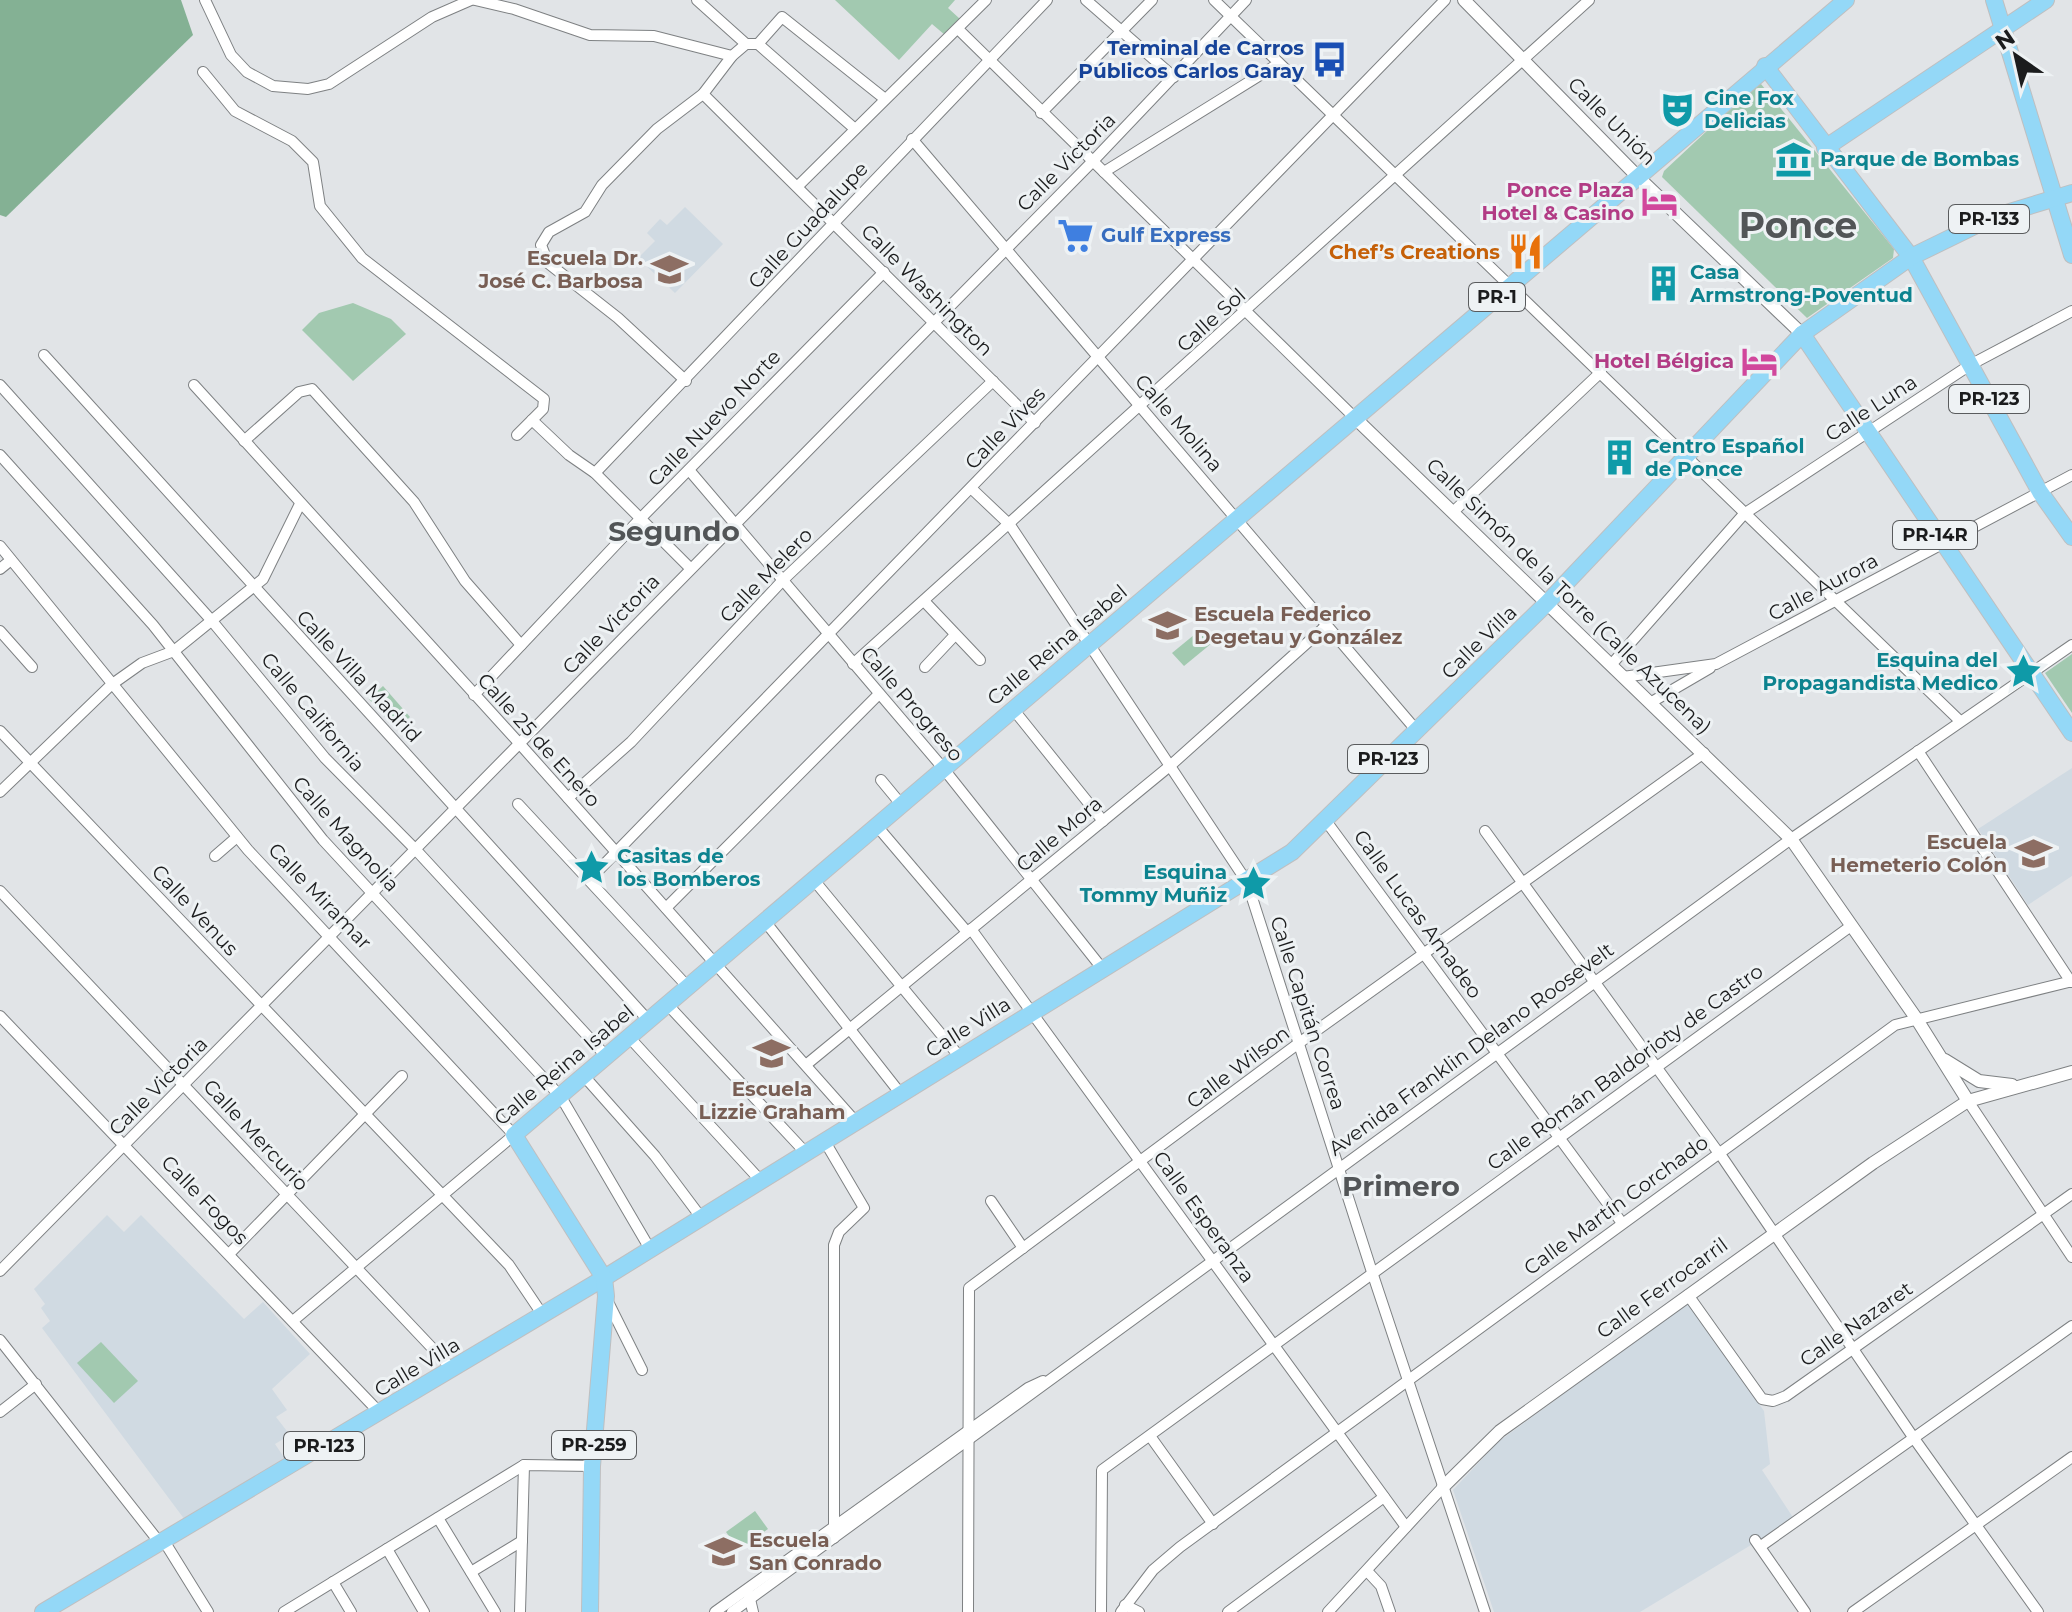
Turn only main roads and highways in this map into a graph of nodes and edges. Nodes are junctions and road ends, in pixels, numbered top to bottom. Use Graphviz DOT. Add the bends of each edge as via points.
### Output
graph roads {
  1 [pos="1845,0"];
  2 [pos="1994,0"];
  3 [pos="2046,0"];
  4 [pos="2003,28"];
  5 [pos="1765,66"];
  6 [pos="1825,148"];
  7 [pos="2072,193"];
  8 [pos="2053,198"];
  9 [pos="2072,255"];
  10 [pos="1911,257"];
  11 [pos="1802,334"];
  12 [pos="2072,537"];
  13 [pos="2072,733"];
  14 [pos="514,1135"];
  15 [pos="604,1278"];
  16 [pos="43,1612"];
  17 [pos="590,1612"];
  1 -- 5 [label="main road, Calle Reina Isabel / PR-1"];
  2 -- 4 [label="main road"];
  3 -- 4 [label="main road"];
  4 -- 6 [label="main road"];
  4 -- 8 [label="main road"];
  5 -- 6 [label="main road"];
  5 -- 14 [label="main road, Calle Reina Isabel / PR-1"];
  6 -- 10 [label="main road"];
  7 -- 8 [label="main road, PR-133"];
  8 -- 9 [label="main road"];
  8 -- 10 [label="main road, PR-133" via="1993,217"];
  10 -- 11 [label="main road, PR-133"];
  10 -- 12 [label="main road, PR-123" via="2040,492"];
  11 -- 13 [label="main road, PR-14R"];
  11 -- 15 [label="main road, Calle Villa / PR-123" via="1547,603 1292,852"];
  14 -- 15 [label="main road, Calle Miramar"];
  15 -- 16 [label="main road, Calle Villa / PR-123"];
  15 -- 17 [label="main road, PR-259" via="592,1466"];
}
